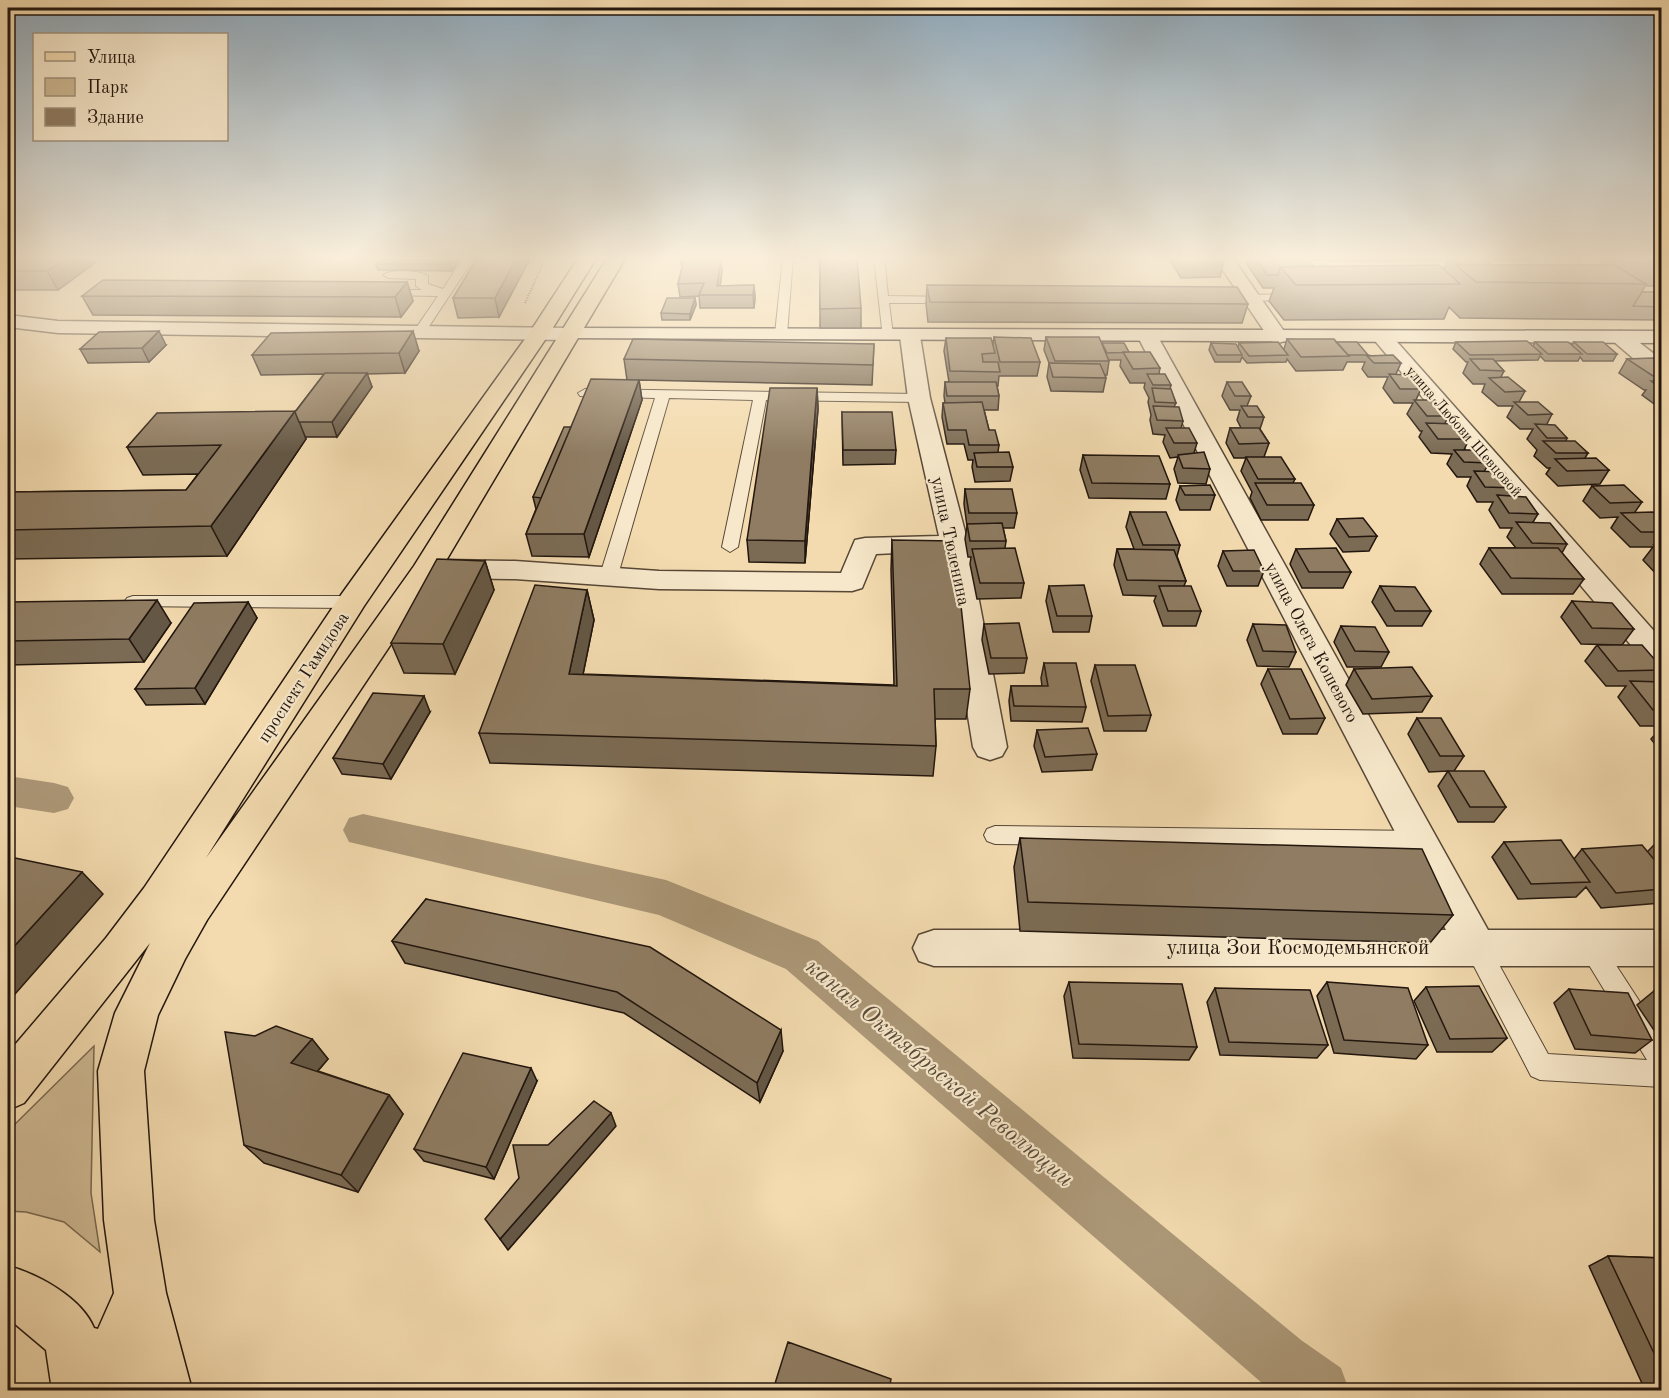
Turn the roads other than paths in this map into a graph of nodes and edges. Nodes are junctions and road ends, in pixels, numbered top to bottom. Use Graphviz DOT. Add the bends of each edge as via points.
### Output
graph roads {
  1 [pos="18,322"];
  2 [pos="425,322"];
  3 [pos="535,322"];
  4 [pos="578,322"];
  5 [pos="782,322"];
  6 [pos="893,322"];
  7 [pos="1267,322"];
  8 [pos="418,334"];
  9 [pos="525,334"];
  10 [pos="571,334"];
  11 [pos="781,334"];
  12 [pos="899,335"];
  13 [pos="1148,337"];
  14 [pos="1278,337"];
  15 [pos="1620,337"];
  16 [pos="1662,337"];
  17 [pos="1383,338"];
  18 [pos="1662,371"];
  19 [pos="585,393"];
  20 [pos="663,395"];
  21 [pos="760,396"];
  22 [pos="919,398"];
  23 [pos="954,543"];
  24 [pos="730,548"];
  25 [pos="427,569"];
  26 [pos="609,575"];
  27 [pos="114,602"];
  28 [pos="352,602"];
  29 [pos="1662,661"];
  30 [pos="990,747"];
  31 [pos="996,835"];
  32 [pos="1420,840"];
  33 [pos="1476,947"];
  34 [pos="1590,947"];
  35 [pos="934,948"];
  36 [pos="1662,948"];
  37 [pos="1662,1060"];
  38 [pos="1662,1074"];
  39 [pos="8,1087"];
  40 [pos="8,1292"];
  41 [pos="140,1293"];
  42 [pos="100,1375"];
  43 [pos="164,1390"];
  1 -- 8 [label="street" via="58,327"];
  2 -- 8 [label="lane"];
  3 -- 9 [label="main road, проспект Гамидова"];
  4 -- 10 [label="main road"];
  5 -- 11 [label="lane"];
  6 -- 12 [label="lane"];
  7 -- 14 [label="street"];
  8 -- 9 [label="street"];
  9 -- 10 [label="street"];
  9 -- 28 [label="main road, проспект Гамидова"];
  10 -- 11 [label="street"];
  10 -- 25 [label="main road"];
  11 -- 12 [label="street"];
  12 -- 13 [label="street"];
  12 -- 22 [label="street, улица Тюленина"];
  13 -- 14 [label="street"];
  13 -- 32 [label="street, улица Олега Кошевого"];
  14 -- 17 [label="street"];
  15 -- 16 [label="street"];
  15 -- 17 [label="street"];
  15 -- 18 [label="street"];
  17 -- 29 [label="street, улица Любови Шевцовой"];
  19 -- 20 [label="lane"];
  20 -- 21 [label="lane"];
  20 -- 26 [label="lane"];
  21 -- 22 [label="lane"];
  21 -- 24 [label="lane"];
  22 -- 23 [label="street, улица Тюленина"];
  23 -- 26 [label="street" via="865,546 852,582 659,580"];
  23 -- 30 [label="street, улица Тюленина"];
  25 -- 26 [label="street"];
  25 -- 41 [label="main road" via="193,908 137,1013 121,1071 129,1220"];
  27 -- 28 [label="lane"];
  28 -- 39 [label="main road, проспект Гамидова" via="152,908"];
  31 -- 32 [label="lane"];
  32 -- 33 [label="street, улица Олега Кошевого"];
  33 -- 34 [label="street, улица Зои Космодемьянской"];
  33 -- 35 [label="street, улица Зои Космодемьянской"];
  33 -- 38 [label="lane" via="1539,1067"];
  34 -- 36 [label="street, улица Зои Космодемьянской"];
  34 -- 37 [label="lane"];
  40 -- 42 [label="main road" via="28,1299"];
  41 -- 42 [label="main road"];
  41 -- 43 [label="main road"];
}
